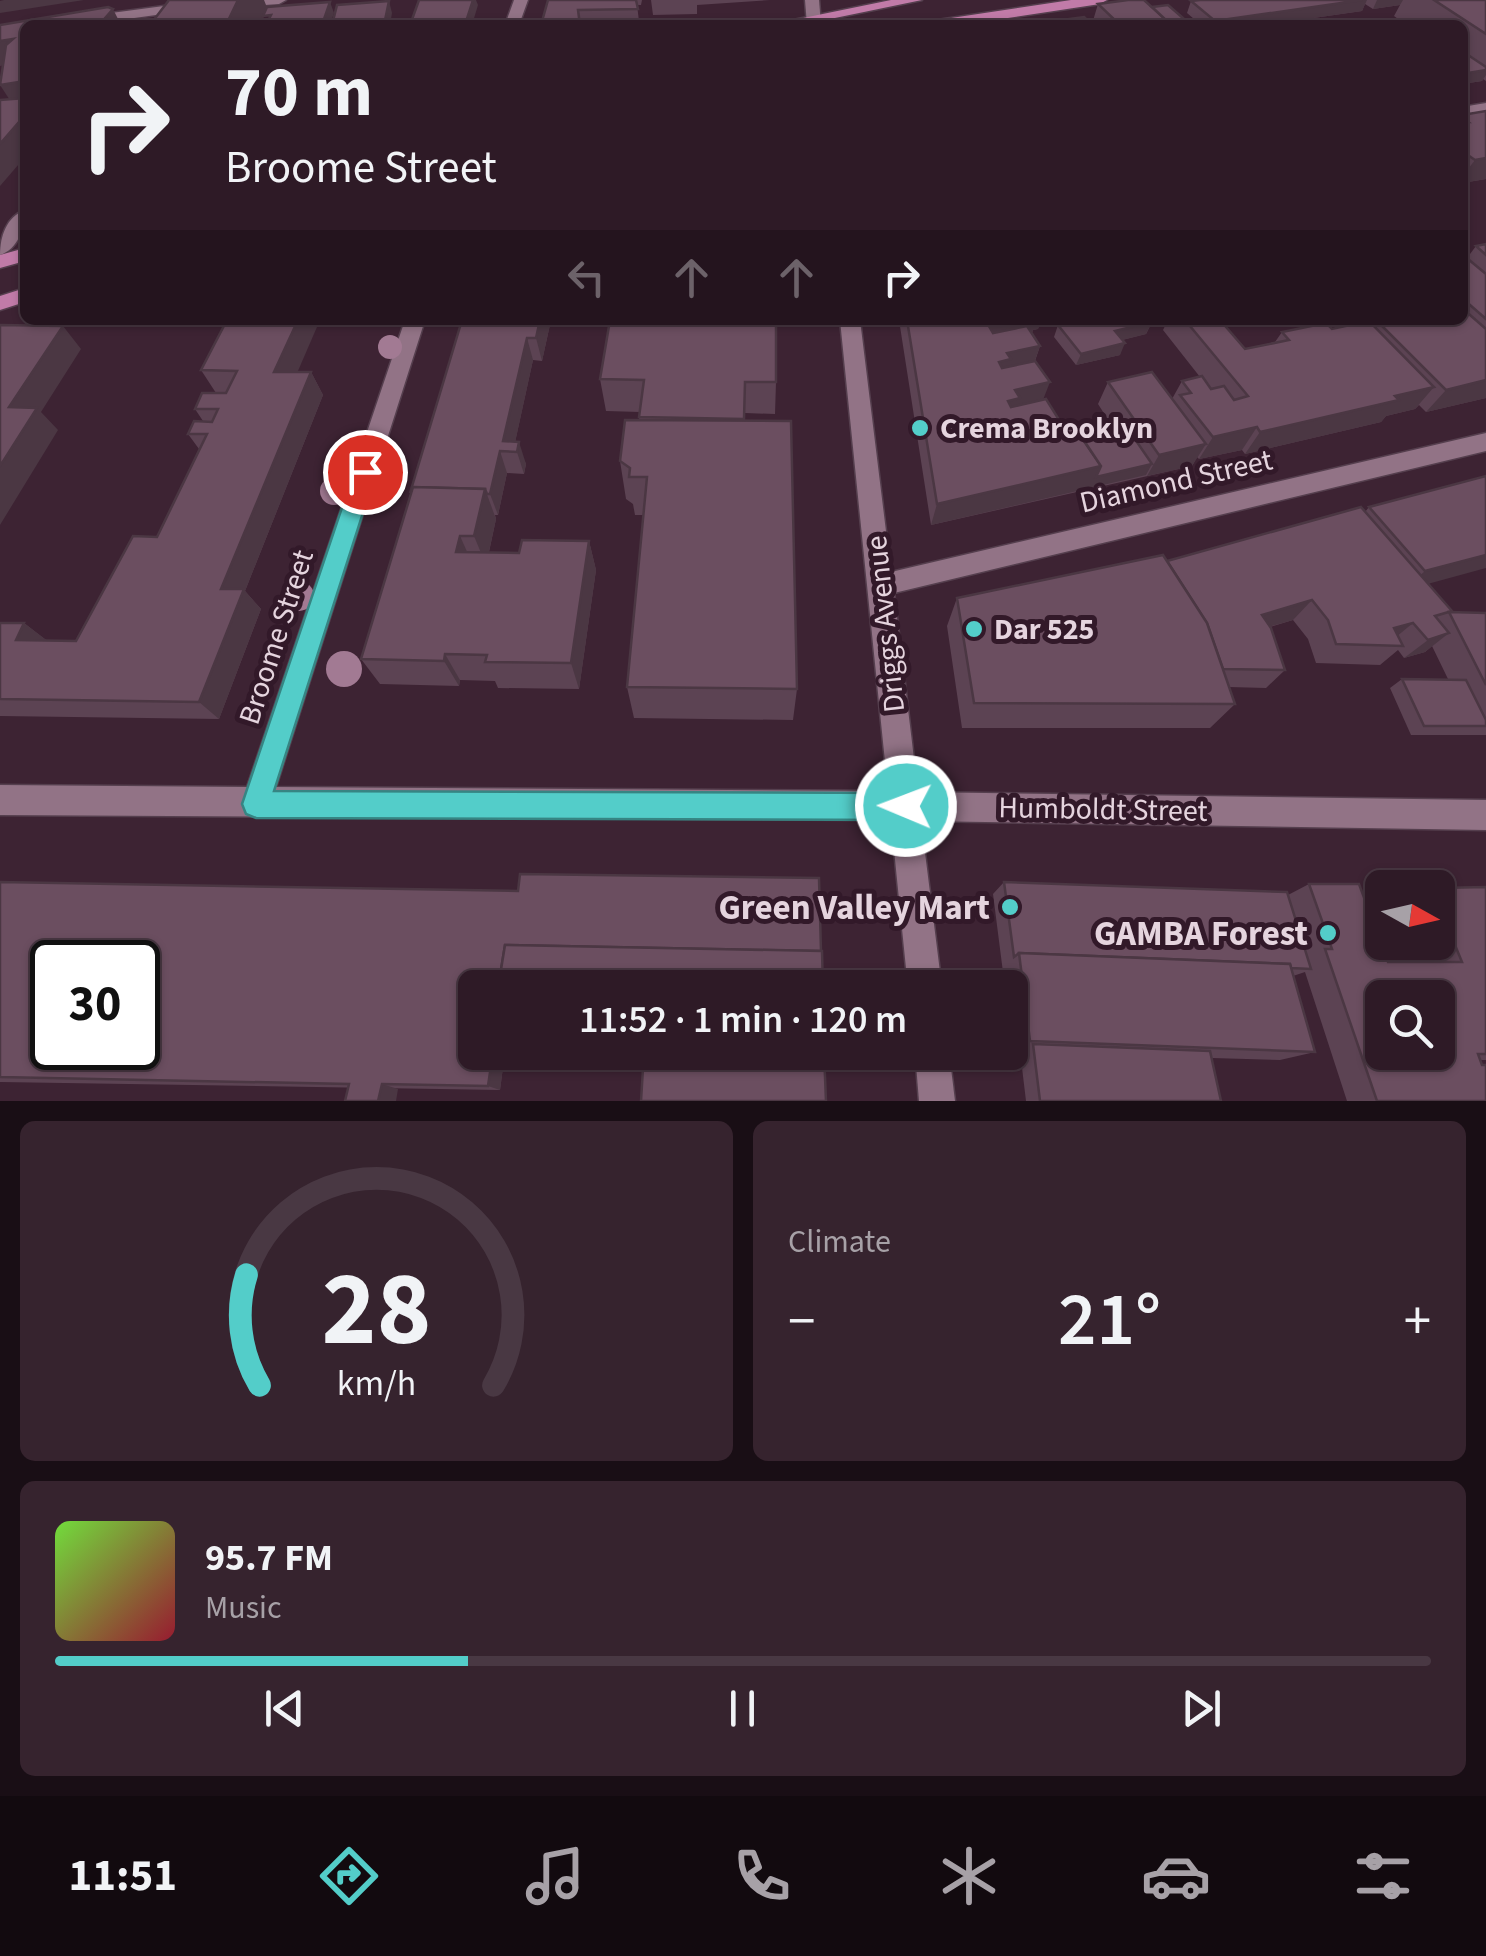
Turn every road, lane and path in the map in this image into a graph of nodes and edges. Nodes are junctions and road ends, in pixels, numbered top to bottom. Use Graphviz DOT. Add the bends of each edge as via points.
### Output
graph roads {
  1 [pos="279,0"];
  2 [pos="915,0"];
  3 [pos="1100,0"];
  4 [pos="194,4"];
  5 [pos="222,4"];
  6 [pos="85,20"];
  7 [pos="819,20"];
  8 [pos="966,20"];
  9 [pos="20,223"];
  10 [pos="0,249"];
  11 [pos="413,325"];
  12 [pos="851,325"];
  13 [pos="1486,442"];
  14 [pos="882,585"];
  15 [pos="0,800"];
  16 [pos="256,804"];
  17 [pos="906,806"];
  18 [pos="1486,815"];
  19 [pos="923,970"];
  20 [pos="933,1070"];
  21 [pos="936,1101"];
  1 -- 5 [label="street"];
  2 -- 7 [label="main road"];
  3 -- 8 [label="main road"];
  4 -- 6 [label="street"];
  9 -- 10 [label="street"];
  11 -- 16 [label="street, Broome Street"];
  12 -- 14 [label="street, Driggs Avenue"];
  13 -- 14 [label="street, Diamond Street"];
  14 -- 17 [label="street, Driggs Avenue"];
  15 -- 16 [label="street, Humboldt Street"];
  16 -- 17 [label="street, Humboldt Street"];
  17 -- 18 [label="street, Humboldt Street"];
  17 -- 19 [label="street, Driggs Avenue"];
  20 -- 21 [label="street"];
}
